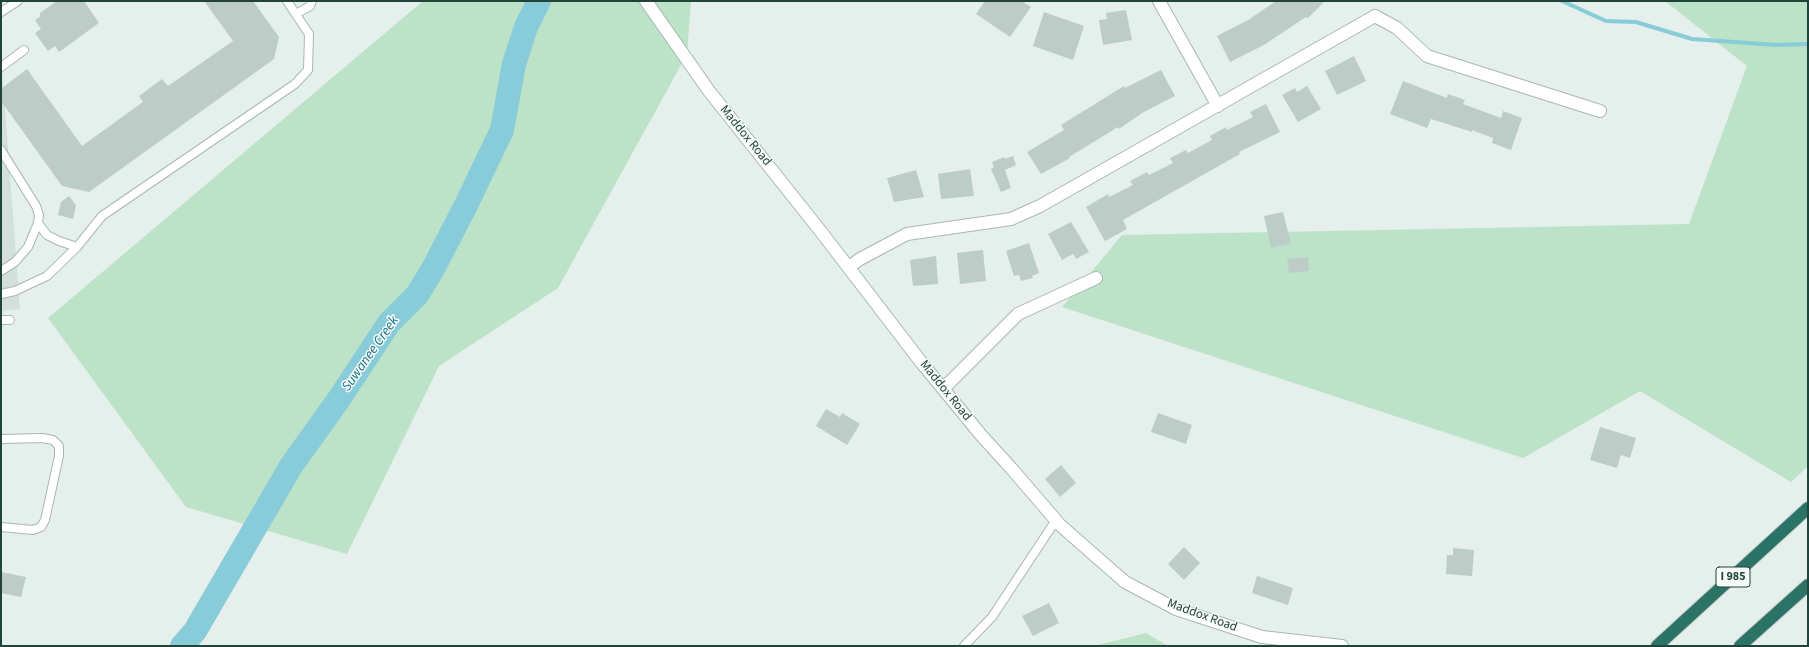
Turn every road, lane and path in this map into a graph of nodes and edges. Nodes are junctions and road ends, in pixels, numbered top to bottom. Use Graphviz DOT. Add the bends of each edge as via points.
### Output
graph roads {
  1 [pos="18,1"];
  2 [pos="286,1"];
  3 [pos="312,1"];
  4 [pos="646,1"];
  5 [pos="1159,1"];
  6 [pos="1,12"];
  7 [pos="296,14"];
  8 [pos="24,50"];
  9 [pos="1,67"];
  10 [pos="1218,106"];
  11 [pos="1600,111"];
  12 [pos="1,150"];
  13 [pos="38,223"];
  14 [pos="77,247"];
  15 [pos="849,267"];
  16 [pos="1,271"];
  17 [pos="1096,278"];
  18 [pos="1,294"];
  19 [pos="1,320"];
  20 [pos="10,320"];
  21 [pos="943,389"];
  22 [pos="1,439"];
  23 [pos="1808,508"];
  24 [pos="1056,520"];
  25 [pos="1,527"];
  26 [pos="1808,584"];
  27 [pos="964,646"];
  28 [pos="1342,646"];
  29 [pos="1657,646"];
  30 [pos="1740,646"];
  1 -- 6 [label="lane"];
  2 -- 7 [label="lane"];
  3 -- 7 [label="lane" via="310,6"];
  4 -- 15 [label="street, Maddox Road" via="709,91"];
  5 -- 10 [label="street"];
  7 -- 14 [label="lane" via="309,34 308,70 294,84 102,216"];
  8 -- 9 [label="lane"];
  10 -- 11 [label="street" via="1375,16 1397,28 1427,56"];
  10 -- 15 [label="street" via="1040,206 1011,219 907,234"];
  12 -- 13 [label="lane" via="36,206"];
  13 -- 14 [label="lane" via="47,235"];
  13 -- 16 [label="lane" via="28,246 15,262"];
  14 -- 18 [label="lane" via="47,276 15,291"];
  15 -- 21 [label="street, Maddox Road"];
  17 -- 21 [label="street" via="1018,314"];
  19 -- 20 [label="lane"];
  21 -- 24 [label="street, Maddox Road"];
  22 -- 25 [label="lane" via="42,438 53,440 59,446 45,520 41,527 33,530"];
  23 -- 29 [label="highway, I 985"];
  24 -- 27 [label="lane" via="992,618"];
  24 -- 28 [label="street, Maddox Road" via="1125,582 1176,609 1262,637"];
  26 -- 30 [label="highway"];
}
